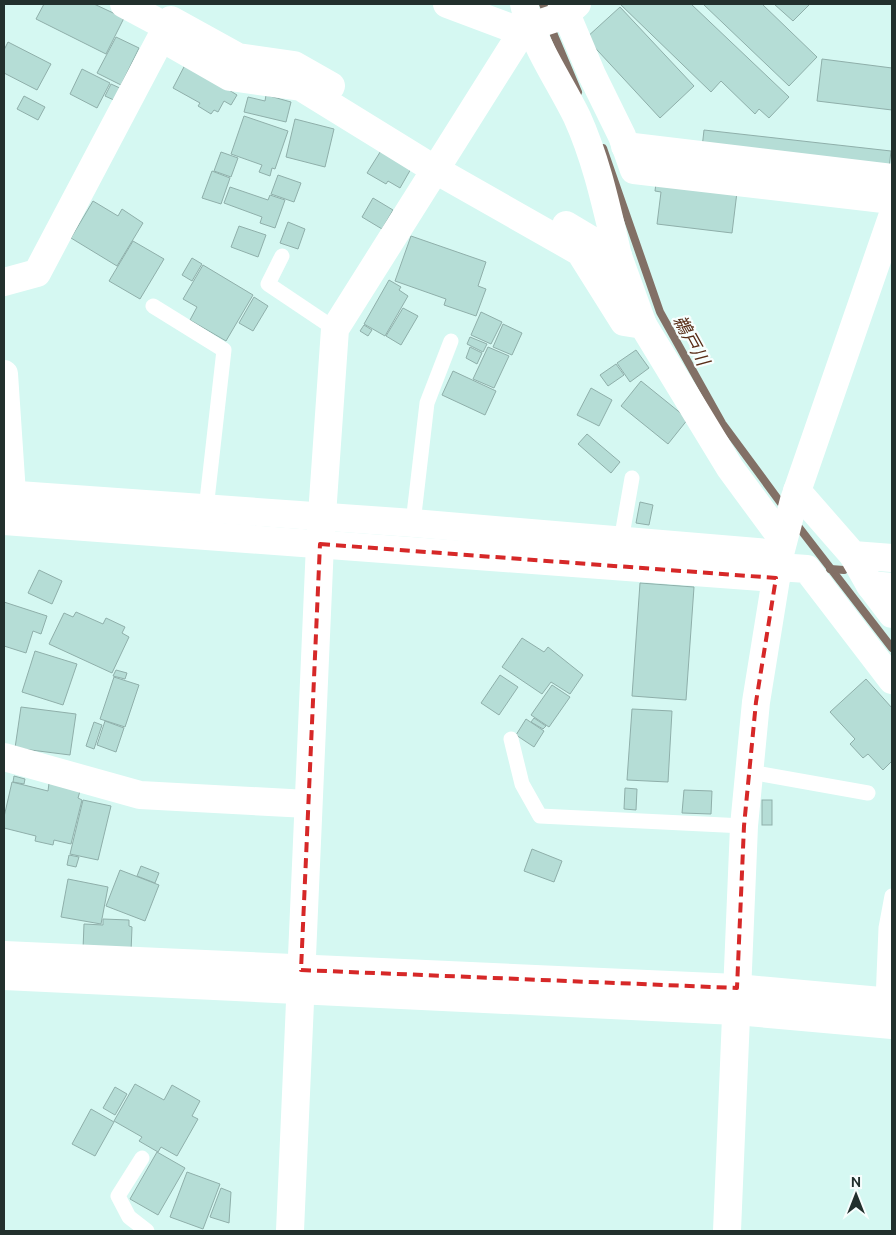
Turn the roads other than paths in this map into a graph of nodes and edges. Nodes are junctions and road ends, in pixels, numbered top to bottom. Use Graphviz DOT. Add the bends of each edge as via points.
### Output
graph roads {
  1 [pos="124,4"];
  2 [pos="446,4"];
  3 [pos="547,16"];
  4 [pos="170,17"];
  5 [pos="626,146"];
  6 [pos="439,161"];
  7 [pos="892,178"];
  8 [pos="892,200"];
  9 [pos="892,217"];
  10 [pos="282,256"];
  11 [pos="618,256"];
  12 [pos="592,270"];
  13 [pos="4,282"];
  14 [pos="153,306"];
  15 [pos="643,325"];
  16 [pos="335,329"];
  17 [pos="451,341"];
  18 [pos="4,374"];
  19 [pos="632,478"];
  20 [pos="796,496"];
  21 [pos="6,507"];
  22 [pos="206,508"];
  23 [pos="413,524"];
  24 [pos="322,531"];
  25 [pos="620,541"];
  26 [pos="781,554"];
  27 [pos="853,555"];
  28 [pos="892,558"];
  29 [pos="881,586"];
  30 [pos="892,614"];
  31 [pos="892,680"];
  32 [pos="511,739"];
  33 [pos="4,757"];
  34 [pos="750,772"];
  35 [pos="868,793"];
  36 [pos="308,804"];
  37 [pos="744,826"];
  38 [pos="892,896"];
  39 [pos="4,955"];
  40 [pos="4,976"];
  41 [pos="300,980"];
  42 [pos="737,1000"];
  43 [pos="889,1009"];
  44 [pos="142,1158"];
  45 [pos="147,1231"];
  46 [pos="290,1231"];
  47 [pos="727,1231"];
  1 -- 4 [label="street"];
  2 -- 3 [label="street"];
  3 -- 5 [label="street"];
  3 -- 6 [label="street"];
  3 -- 11 [label="street" via="577,119 597,172"];
  4 -- 6 [label="street" via="238,57 294,65"];
  4 -- 13 [label="street" via="37,273"];
  5 -- 7 [label="street"];
  5 -- 8 [label="street" via="634,170"];
  6 -- 11 [label="street"];
  6 -- 12 [label="street" via="580,252"];
  6 -- 16 [label="street"];
  9 -- 20 [label="street"];
  10 -- 16 [label="lane" via="268,284"];
  11 -- 12 [label="street"];
  11 -- 15 [label="street"];
  12 -- 15 [label="street" via="624,322"];
  14 -- 22 [label="lane" via="224,350"];
  15 -- 26 [label="street"];
  16 -- 24 [label="street"];
  17 -- 23 [label="lane" via="427,403"];
  18 -- 21 [label="street"];
  19 -- 25 [label="lane"];
  20 -- 26 [label="street"];
  20 -- 27 [label="street"];
  21 -- 22 [label="street"];
  21 -- 24 [label="street"];
  22 -- 24 [label="street"];
  23 -- 24 [label="street"];
  23 -- 25 [label="street"];
  24 -- 26 [label="street"];
  24 -- 36 [label="street"];
  25 -- 26 [label="street"];
  26 -- 31 [label="street" via="807,569"];
  26 -- 34 [label="street" via="756,702"];
  27 -- 28 [label="street"];
  27 -- 29 [label="street"];
  29 -- 30 [label="street"];
  32 -- 37 [label="lane" via="522,784 540,816"];
  33 -- 36 [label="street" via="140,795"];
  34 -- 35 [label="lane"];
  34 -- 37 [label="street"];
  36 -- 41 [label="street"];
  37 -- 42 [label="street"];
  38 -- 43 [label="lane" via="886,928"];
  39 -- 41 [label="street"];
  40 -- 41 [label="street"];
  41 -- 42 [label="street"];
  41 -- 46 [label="street"];
  42 -- 43 [label="street"];
  42 -- 47 [label="street"];
  44 -- 45 [label="lane" via="118,1196 129,1216"];
}
